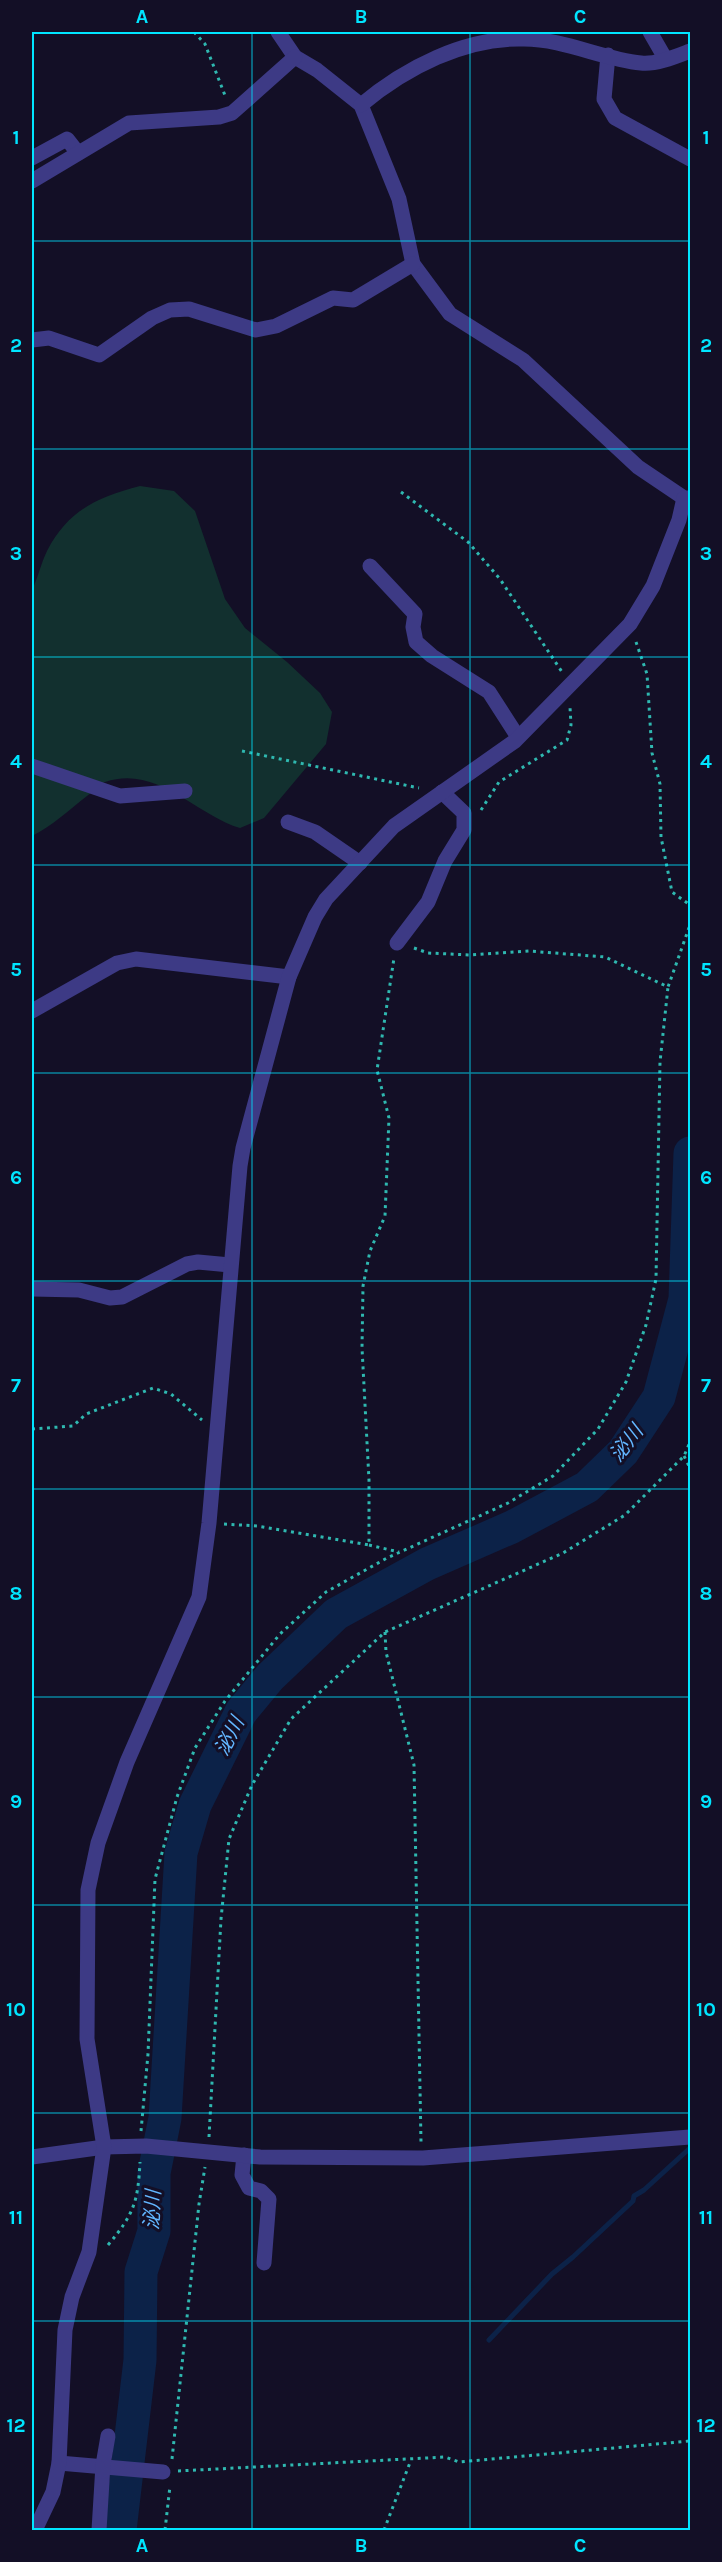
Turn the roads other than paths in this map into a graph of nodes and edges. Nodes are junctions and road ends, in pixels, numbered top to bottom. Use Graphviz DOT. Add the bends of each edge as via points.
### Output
graph roads {
  1 [pos="278,32"];
  2 [pos="650,32"];
  3 [pos="690,51"];
  4 [pos="608,56"];
  5 [pos="295,57"];
  6 [pos="665,58"];
  7 [pos="361,105"];
  8 [pos="78,153"];
  9 [pos="32,158"];
  10 [pos="690,159"];
  11 [pos="32,181"];
  12 [pos="413,264"];
  13 [pos="32,340"];
  14 [pos="687,498"];
  15 [pos="370,566"];
  16 [pos="519,737"];
  17 [pos="32,766"];
  18 [pos="185,791"];
  19 [pos="442,792"];
  20 [pos="288,822"];
  21 [pos="360,863"];
  22 [pos="397,943"];
  23 [pos="289,977"];
  24 [pos="32,1011"];
  25 [pos="230,1265"];
  26 [pos="32,1289"];
  27 [pos="690,2137"];
  28 [pos="104,2147"];
  29 [pos="244,2155"];
  30 [pos="32,2157"];
  31 [pos="264,2263"];
  32 [pos="108,2436"];
  33 [pos="59,2463"];
  34 [pos="107,2466"];
  35 [pos="167,2471"];
  36 [pos="35,2530"];
  37 [pos="99,2530"];
  1 -- 5 [label="street"];
  2 -- 6 [label="street"];
  3 -- 6 [label="street"];
  4 -- 6 [label="street" via="644,64"];
  4 -- 7 [label="street" via="524,39 479,43 429,61 381,88"];
  4 -- 10 [label="street" via="604,99 615,118"];
  5 -- 7 [label="street"];
  5 -- 8 [label="street" via="232,113 129,123"];
  7 -- 12 [label="street" via="399,199"];
  8 -- 9 [label="street" via="67,139"];
  8 -- 11 [label="street"];
  12 -- 13 [label="street" via="353,300 333,298 276,326 256,330 189,309 170,310 152,318 99,355 49,338"];
  12 -- 14 [label="street" via="450,314 523,360 638,467"];
  14 -- 16 [label="street" via="653,586 626,628"];
  15 -- 16 [label="street" via="415,614 416,642 489,692"];
  16 -- 19 [label="street"];
  17 -- 18 [label="street" via="120,796"];
  19 -- 21 [label="street" via="394,826"];
  19 -- 22 [label="street" via="465,813 464,830 445,861 428,902"];
  20 -- 21 [label="street" via="315,832"];
  21 -- 23 [label="street" via="321,908"];
  23 -- 24 [label="street" via="136,959 117,963"];
  23 -- 25 [label="street" via="243,1148"];
  25 -- 26 [label="street" via="187,1264 116,1298 79,1290"];
  25 -- 28 [label="street" via="209,1523 199,1597 127,1762 98,1843 88,1890 87,2039"];
  27 -- 29 [label="street" via="423,2158"];
  28 -- 29 [label="street" via="143,2146"];
  28 -- 30 [label="street"];
  28 -- 33 [label="street" via="89,2252 72,2297 65,2330"];
  29 -- 31 [label="street" via="242,2175 249,2188 261,2191 269,2199"];
  32 -- 34 [label="street"];
  33 -- 34 [label="street"];
  33 -- 36 [label="street" via="53,2492"];
  34 -- 35 [label="street"];
  34 -- 37 [label="street"];
}
